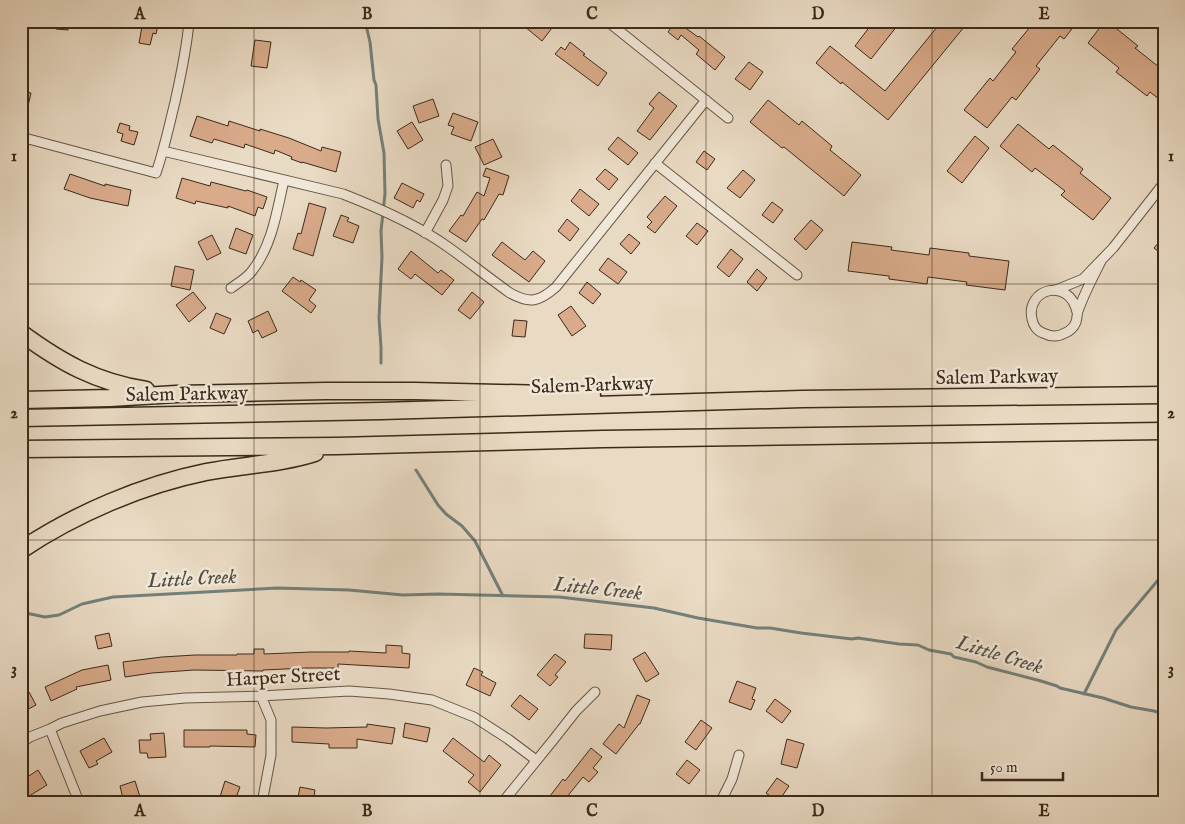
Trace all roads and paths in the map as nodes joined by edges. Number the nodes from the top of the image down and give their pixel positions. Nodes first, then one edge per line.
1 (189, 21) edge
2 (608, 21) edge
3 (706, 100) junction
4 (728, 118) dead end
5 (21, 137) edge
6 (163, 151) junction
7 (655, 163) junction
8 (446, 165) dead end
9 (284, 180) junction
10 (1164, 183) edge
11 (425, 233) junction
12 (1101, 261) junction
13 (797, 275) dead end
14 (231, 288) dead end
15 (1055, 290) junction
16 (1077, 312) junction
17 (21, 333) edge
18 (176, 394) junction
19 (1164, 395) edge
20 (21, 400) edge
21 (659, 403) junction
22 (21, 418) edge
23 (1164, 431) edge
24 (337, 446) junction
25 (21, 448) edge
26 (21, 550) edge
27 (595, 692) dead end
28 (261, 696) junction
29 (50, 729) junction
30 (21, 742) edge
31 (739, 755) dead end
32 (536, 760) junction
33 (79, 802) edge
34 (262, 803) edge
35 (502, 803) edge
36 (720, 803) edge

1 - 6 street
2 - 3 street
3 - 4 street
3 - 7 street
5 - 6 street
6 - 9 street
7 - 11 street
7 - 13 street
8 - 11 street
9 - 11 street
9 - 14 street
10 - 12 street
12 - 15 street
12 - 16 street
15 - 16 street
15 - 16 street
17 - 18 highway
18 - 20 highway
18 - 21 highway
19 - 21 highway, Salem Parkway
21 - 22 highway, Salem Parkway
23 - 24 highway
24 - 25 highway
24 - 26 highway
27 - 32 street
28 - 29 street, Harper Street
28 - 32 street, Harper Street
28 - 34 street
29 - 30 street, Harper Street
29 - 33 street
31 - 36 street
32 - 35 street

